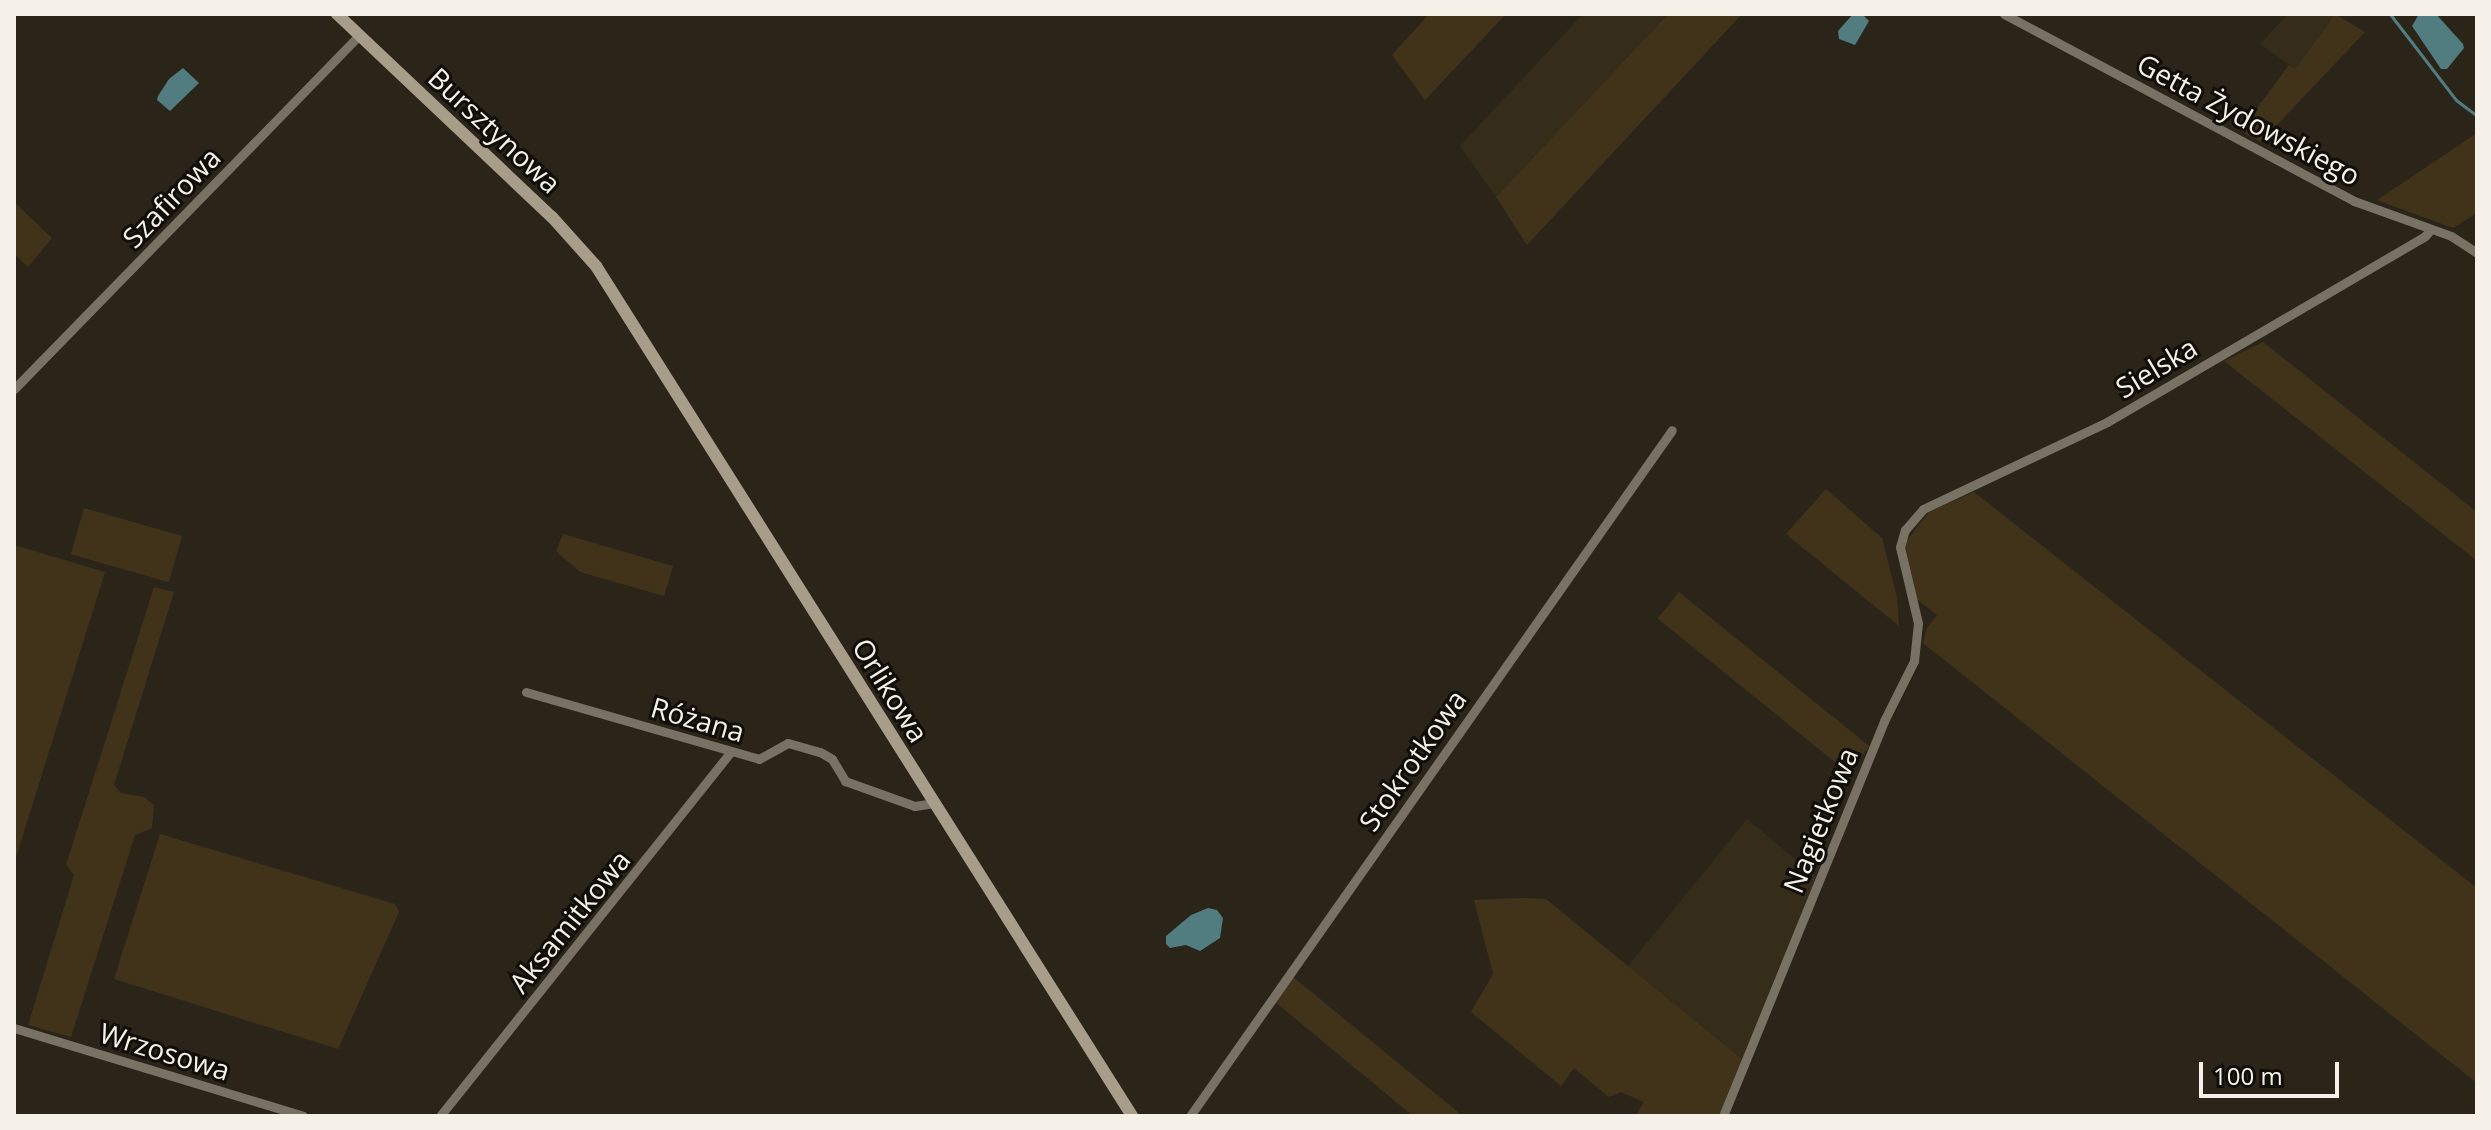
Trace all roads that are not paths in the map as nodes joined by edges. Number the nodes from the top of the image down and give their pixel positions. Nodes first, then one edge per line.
1 (337, 14) edge
2 (2004, 14) edge
3 (359, 35) junction
4 (2431, 229) junction
5 (2477, 253) edge
6 (612, 289) joint
7 (14, 389) edge
8 (1672, 430) dead end
9 (1902, 536) joint
10 (526, 692) dead end
11 (731, 752) junction
12 (934, 803) junction
13 (14, 1028) edge
14 (303, 1116) edge
15 (440, 1116) edge
16 (1132, 1116) edge
17 (1190, 1116) edge
18 (1723, 1116) edge

1 - 3 street, Bursztynowa
2 - 4 street, Getta Żydowskiego
3 - 6 street, Bursztynowa
3 - 7 street, Szafirowa
4 - 5 street, Getta Żydowskiego
4 - 9 street, Sielska
6 - 12 street, Orlikowa
8 - 17 street, Stokrotkowa
9 - 18 street, Nagietkowa
10 - 11 street, Różana
11 - 12 street, Różana
11 - 15 street, Aksamitkowa
12 - 16 street, Orlikowa
13 - 14 street, Wrzosowa

